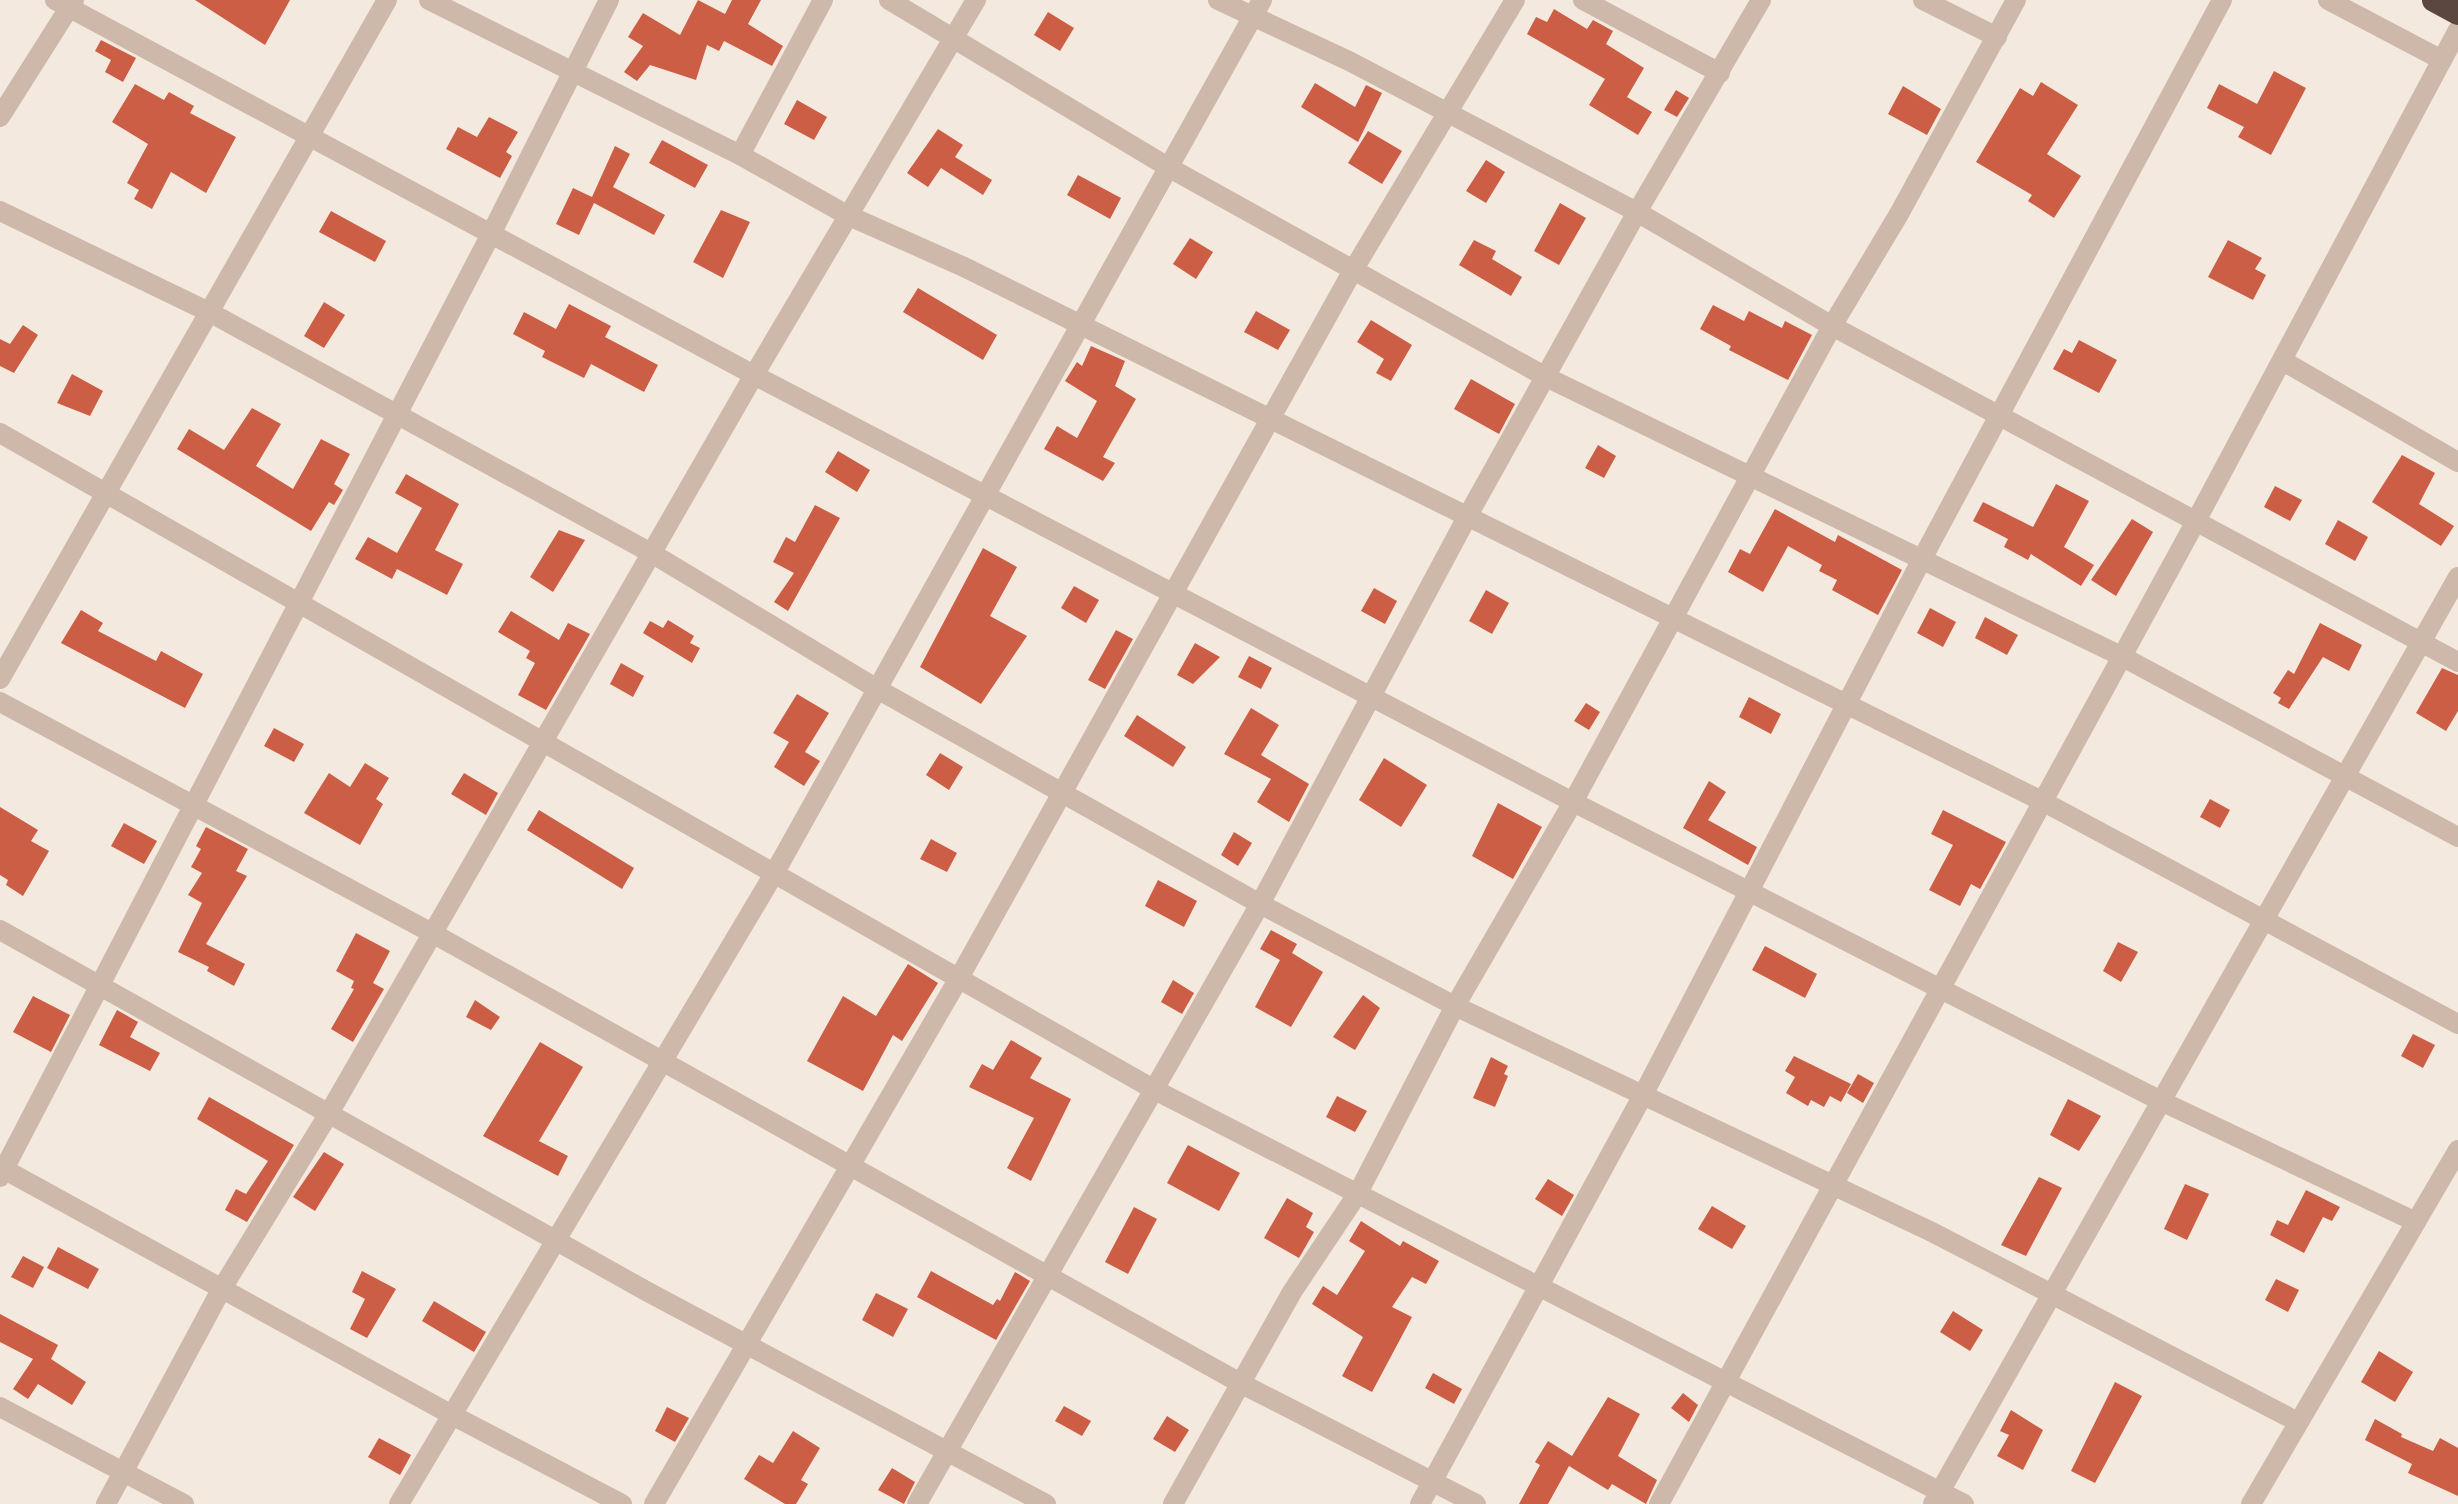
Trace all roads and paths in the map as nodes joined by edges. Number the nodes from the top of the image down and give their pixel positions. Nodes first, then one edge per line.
1 (387, 0) edge
2 (429, 0) edge
3 (609, 0) edge
4 (823, 0) edge
5 (889, 0) edge
6 (976, 0) edge
7 (1218, 0) edge
8 (1515, 0) edge
9 (1583, 0) edge
10 (1761, 0) edge
11 (1923, 0) edge
12 (2016, 0) edge
13 (2222, 0) edge
14 (2328, 0) edge
15 (2434, 0) edge
16 (66, 3) edge
17 (1257, 9) edge
18 (2458, 13) edge
19 (2458, 30) edge
20 (1997, 37) junction
21 (953, 41) junction
22 (2442, 60) junction
23 (571, 73) junction
24 (1720, 73) junction
25 (1448, 114) junction
26 (0, 117) edge
27 (311, 135) junction
28 (740, 155) junction
29 (1168, 167) junction
30 (0, 211) edge
31 (1637, 212) junction
32 (847, 215) junction
33 (491, 234) junction
34 (1352, 272) junction
35 (211, 313) junction
36 (1082, 325) junction
37 (1832, 326) junction
38 (2283, 361) junction
39 (754, 375) junction
40 (1546, 377) junction
41 (396, 416) junction
42 (1998, 417) junction
43 (1271, 421) junction
44 (0, 433) edge
45 (2458, 462) edge
46 (1750, 476) junction
47 (107, 492) junction
48 (985, 497) junction
49 (1466, 519) junction
50 (2196, 521) junction
51 (653, 554) junction
52 (1922, 559) junction
53 (2458, 577) edge
54 (1176, 593) junction
55 (300, 601) junction
56 (1672, 619) junction
57 (2420, 640) junction
58 (2121, 656) junction
59 (2458, 662) edge
60 (0, 679) edge
61 (879, 690) junction
62 (1372, 697) junction
63 (0, 702) edge
64 (1846, 707) junction
65 (544, 741) junction
66 (2344, 776) junction
67 (1061, 795) junction
68 (2042, 801) junction
69 (1573, 802) junction
70 (192, 807) junction
71 (2458, 837) edge
72 (775, 872) junction
73 (1751, 890) junction
74 (1260, 904) junction
75 (2264, 920) junction
76 (0, 930) edge
77 (432, 933) junction
78 (959, 978) junction
79 (100, 983) junction
80 (1941, 987) junction
81 (1455, 1006) junction
82 (2458, 1024) edge
83 (662, 1063) junction
84 (1153, 1089) junction
85 (1643, 1095) junction
86 (2161, 1101) junction
87 (328, 1115) junction
88 (2458, 1150) edge
89 (849, 1166) junction
90 (1, 1171) edge
91 (1832, 1185) junction
92 (1358, 1193) junction
93 (2416, 1222) junction
94 (556, 1239) junction
95 (1046, 1276) junction
96 (1539, 1286) junction
97 (221, 1290) junction
98 (2052, 1292) junction
99 (747, 1346) junction
100 (1725, 1382) junction
101 (1242, 1384) junction
102 (0, 1407) edge
103 (452, 1415) junction
104 (2298, 1422) junction
105 (947, 1450) junction
106 (122, 1471) junction
107 (1432, 1482) junction
108 (1937, 1498) edge
109 (106, 1504) edge
110 (184, 1504) edge
111 (399, 1504) edge
112 (622, 1504) edge
113 (654, 1504) edge
114 (917, 1504) edge
115 (1046, 1504) edge
116 (1173, 1504) edge
117 (1420, 1504) edge
118 (1476, 1504) edge
119 (1659, 1504) edge
120 (1964, 1504) edge
121 (2251, 1504) edge

1 - 27 street
2 - 23 street
3 - 23 street
4 - 28 street
5 - 21 street
6 - 21 street
7 - 17 street
8 - 25 street
9 - 24 street
10 - 24 street
11 - 20 street
12 - 20 street
13 - 42 street
14 - 22 street
15 - 18 highway
16 - 26 street
16 - 27 street
17 - 25 street
17 - 29 street
19 - 22 street
20 - 37 street
21 - 29 street
21 - 32 street
22 - 38 street
23 - 28 street
23 - 33 street
24 - 31 street
25 - 31 street
25 - 34 street
27 - 33 street
27 - 35 street
28 - 32 street
29 - 34 street
29 - 36 street
30 - 35 street
31 - 37 street
31 - 40 street
32 - 36 street
32 - 39 street
33 - 39 street
33 - 41 street
34 - 40 street
34 - 43 street
35 - 41 street
35 - 47 street
36 - 43 street
36 - 48 street
37 - 42 street
37 - 46 street
38 - 45 street
38 - 50 street
39 - 48 street
39 - 51 street
40 - 46 street
40 - 49 street
41 - 51 street
41 - 55 street
42 - 50 street
42 - 52 street
43 - 49 street
43 - 54 street
44 - 47 street
46 - 52 street
46 - 56 street
47 - 55 street
47 - 60 street
48 - 54 street
48 - 61 street
49 - 56 street
49 - 62 street
50 - 57 street
50 - 58 street
51 - 61 street
51 - 65 street
52 - 58 street
52 - 64 street
53 - 57 street
54 - 62 street
54 - 67 street
55 - 65 street
55 - 70 street
56 - 64 street
56 - 69 street
57 - 59 street
57 - 66 street
58 - 66 street
58 - 68 street
61 - 67 street
61 - 72 street
62 - 69 street
62 - 74 street
63 - 70 street
64 - 68 street
64 - 73 street
65 - 72 street
65 - 77 street
66 - 71 street
66 - 75 street
67 - 74 street
67 - 78 street
68 - 75 street
68 - 80 street
69 - 73 street
69 - 81 street
70 - 77 street
70 - 79 street
72 - 78 street
72 - 83 street
73 - 80 street
73 - 85 street
74 - 81 street
74 - 84 street
75 - 82 street
75 - 86 street
76 - 79 street
77 - 83 street
77 - 87 street
78 - 84 street
78 - 89 street
79 - 87 street
79 - 90 street
80 - 86 street
80 - 91 street
81 - 85 street
81 - 92 street
83 - 89 street
83 - 94 street
84 - 92 street
84 - 95 street
85 - 91 street
85 - 96 street
86 - 93 street
86 - 98 street
87 - 94 street
87 - 97 street
88 - 93 street
89 - 95 street
89 - 99 street
90 - 97 street
91 - 98 street
91 - 100 street
92 - 96 street
92 - 101 street
93 - 104 street
94 - 99 street
94 - 103 street
95 - 101 street
95 - 105 street
96 - 100 street
96 - 107 street
97 - 103 street
97 - 106 street
98 - 104 street
98 - 108 street
99 - 105 street
99 - 113 street
100 - 108 street
100 - 119 street
101 - 107 street
101 - 116 street
102 - 106 street
103 - 111 street
103 - 112 street
104 - 121 street
105 - 114 street
105 - 115 street
106 - 109 street
106 - 110 street
107 - 117 street
107 - 118 street
108 - 120 street

